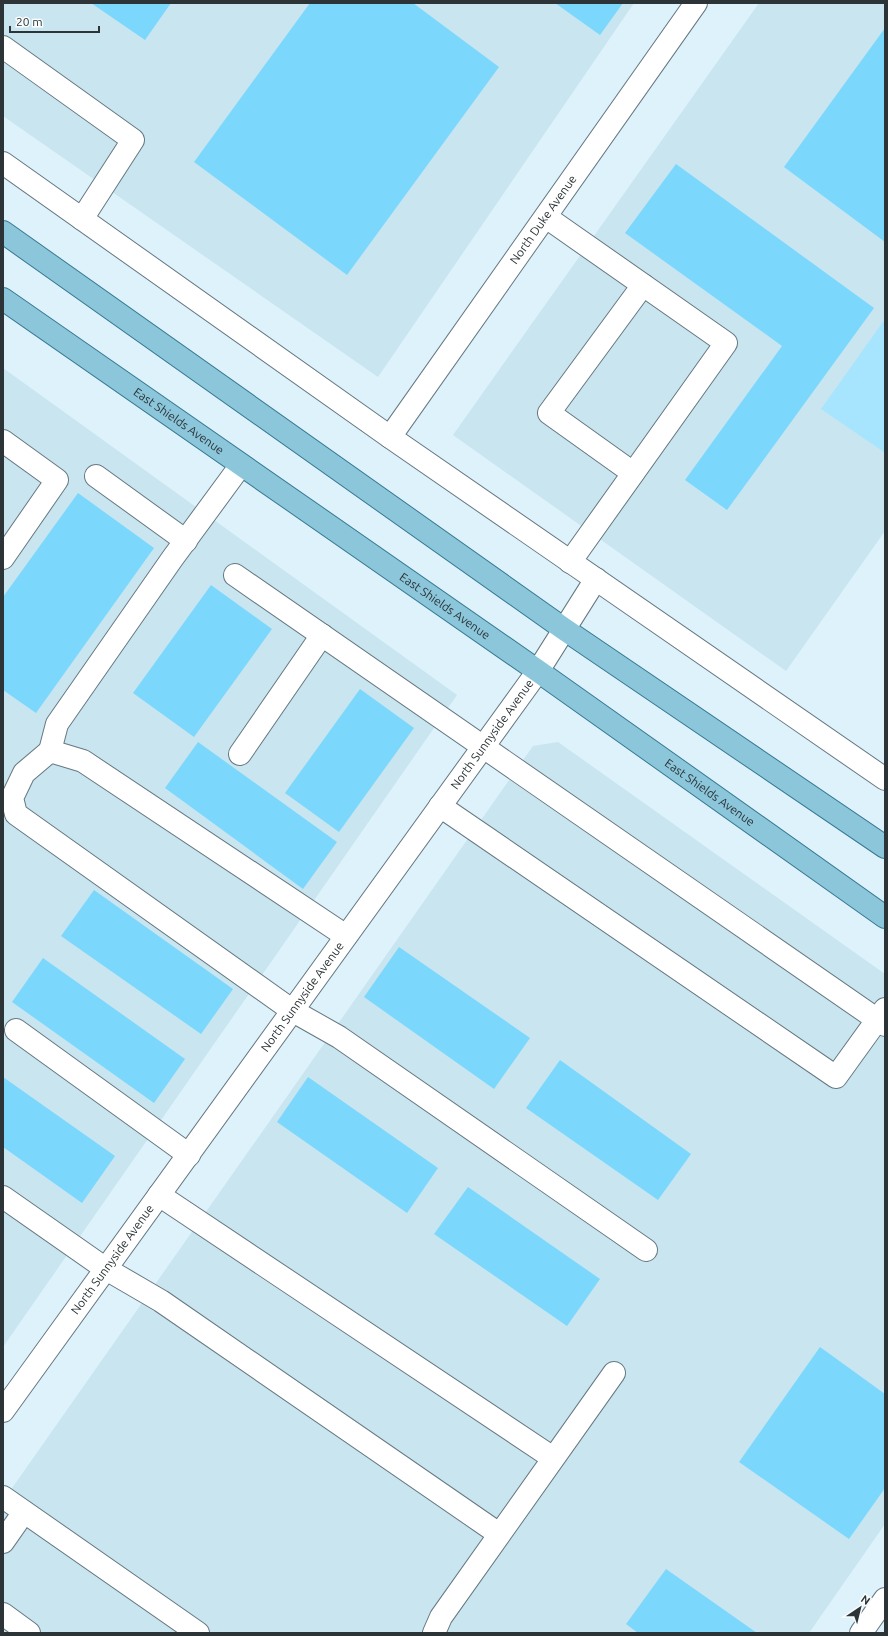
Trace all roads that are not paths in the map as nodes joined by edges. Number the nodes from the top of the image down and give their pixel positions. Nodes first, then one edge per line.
1 (696, 3) edge
2 (3, 47) edge
3 (3, 163) edge
4 (546, 217) junction
5 (82, 219) junction
6 (3, 232) edge
7 (643, 285) junction
8 (3, 299) edge
9 (390, 437) junction
10 (3, 441) edge
11 (242, 465) junction
12 (633, 473) junction
13 (96, 476) dead end
14 (186, 541) junction
15 (3, 558) edge
16 (570, 562) junction
17 (235, 575) dead end
18 (596, 579) junction
19 (564, 629) junction
20 (322, 635) junction
21 (538, 671) junction
22 (483, 746) junction
23 (50, 751) junction
24 (240, 754) dead end
25 (885, 779) edge
26 (440, 806) junction
27 (885, 847) edge
28 (885, 917) edge
29 (346, 936) junction
30 (293, 1011) junction
31 (882, 1018) edge
32 (16, 1030) dead end
33 (189, 1155) junction
34 (159, 1195) junction
35 (3, 1197) edge
36 (646, 1250) dead end
37 (106, 1269) junction
38 (614, 1372) dead end
39 (3, 1411) edge
40 (553, 1458) junction
41 (3, 1497) edge
42 (24, 1512) junction
43 (499, 1534) junction
44 (3, 1542) edge
45 (885, 1599) edge
46 (3, 1614) edge
47 (29, 1633) edge
48 (198, 1633) edge
49 (434, 1633) edge
50 (861, 1633) edge

1 - 4 street, North Duke Avenue
2 - 5 street
3 - 5 street
4 - 7 street
4 - 9 street, North Duke Avenue
5 - 9 street
6 - 19 main road
7 - 12 street
7 - 12 street
8 - 11 main road, East Shields Avenue
9 - 16 street
10 - 15 street
11 - 14 street
11 - 21 main road, East Shields Avenue
12 - 16 street
13 - 14 street
14 - 23 street
16 - 18 street
17 - 20 street
18 - 19 street, North Sunnyside Avenue
18 - 25 street
19 - 21 street, North Sunnyside Avenue
19 - 27 main road
20 - 22 street
20 - 24 street
21 - 22 street, North Sunnyside Avenue
21 - 28 main road, East Shields Avenue
22 - 26 street, North Sunnyside Avenue
22 - 31 street
23 - 29 street
23 - 30 street
26 - 29 street, North Sunnyside Avenue
26 - 31 street
29 - 30 street, North Sunnyside Avenue
30 - 33 street, North Sunnyside Avenue
30 - 36 street
32 - 33 street
33 - 34 street, North Sunnyside Avenue
34 - 37 street, North Sunnyside Avenue
34 - 40 street
35 - 37 street
37 - 39 street, North Sunnyside Avenue
37 - 43 street
38 - 40 street
40 - 43 street
41 - 42 street
42 - 44 street
42 - 48 street
43 - 49 street
45 - 50 street
46 - 47 street

